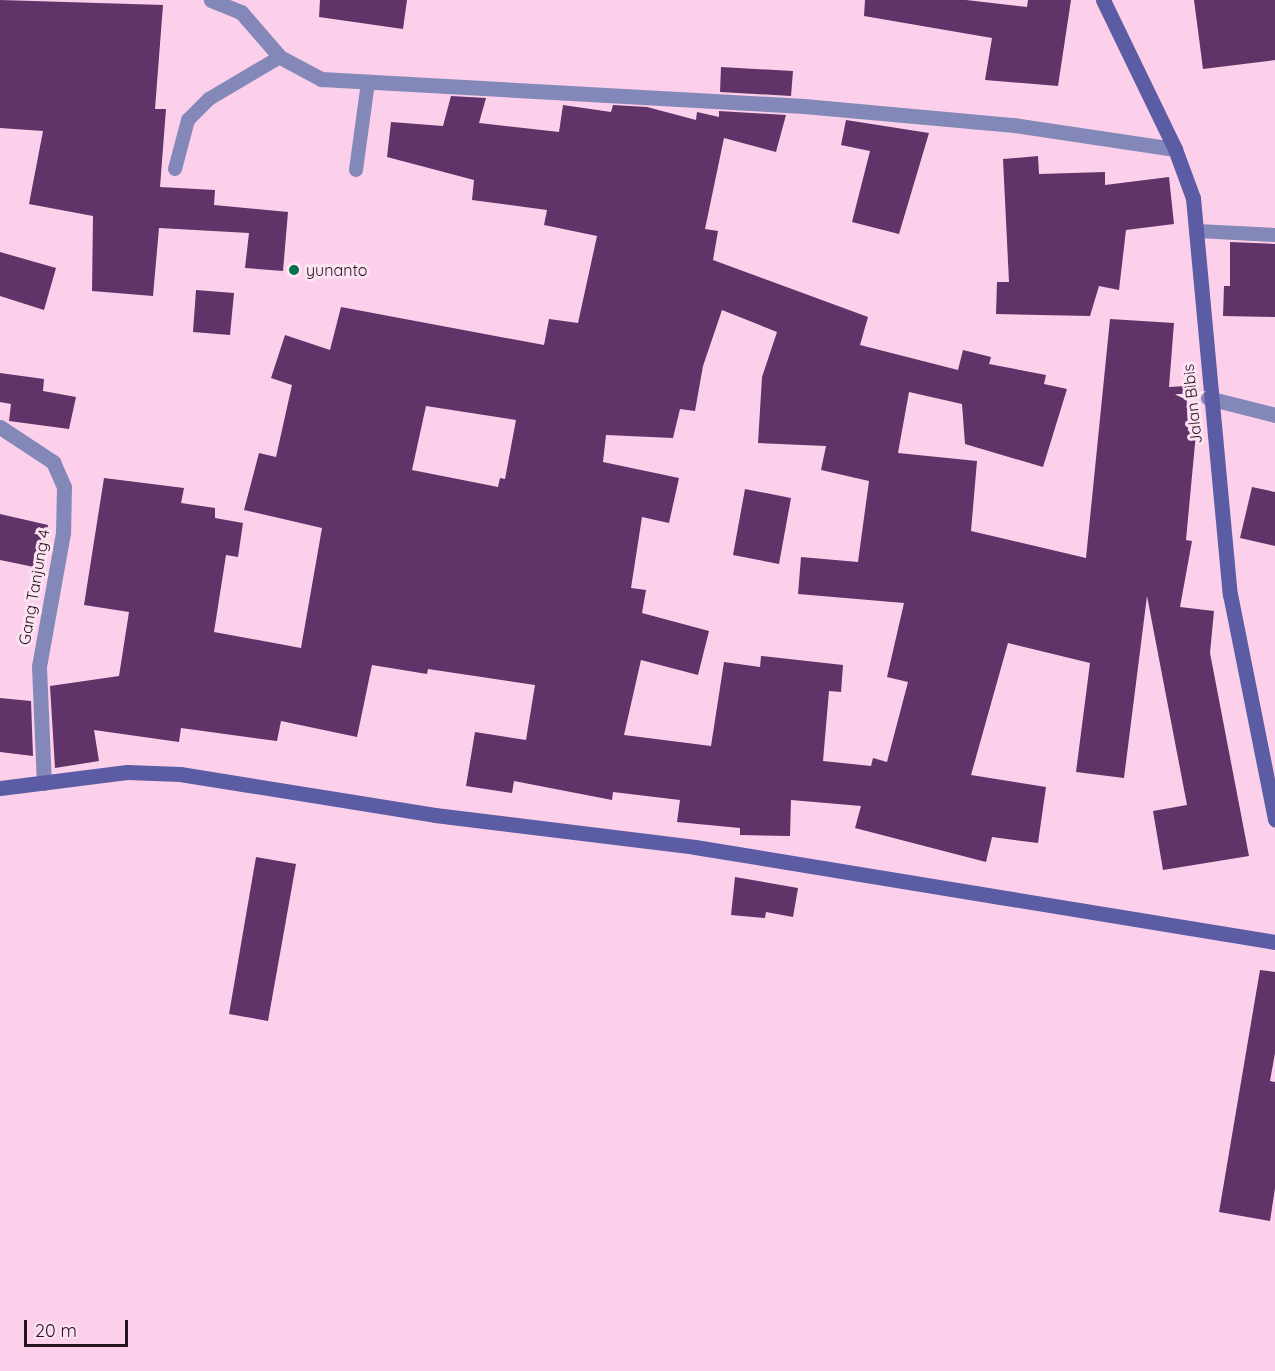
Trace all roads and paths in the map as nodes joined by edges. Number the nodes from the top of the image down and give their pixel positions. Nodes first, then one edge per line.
1 (211, 0) edge
2 (1103, 0) edge
3 (280, 57) junction
4 (368, 82) junction
5 (1175, 149) junction
6 (175, 169) dead end
7 (357, 170) dead end
8 (1198, 231) junction
9 (1275, 236) edge
10 (1208, 398) junction
11 (1275, 414) edge
12 (0, 428) edge
13 (44, 783) junction
14 (0, 788) edge
15 (1275, 820) edge
16 (1275, 942) edge

1 - 3 street
2 - 5 street, Jalan Bibis
3 - 4 street
3 - 6 lane
4 - 5 street
4 - 7 lane
5 - 8 street, Jalan Bibis
8 - 9 lane
8 - 10 street, Jalan Bibis
10 - 11 street
10 - 15 street, Jalan Bibis
12 - 13 street, Gang Tanjung 4
13 - 14 street
13 - 16 street

